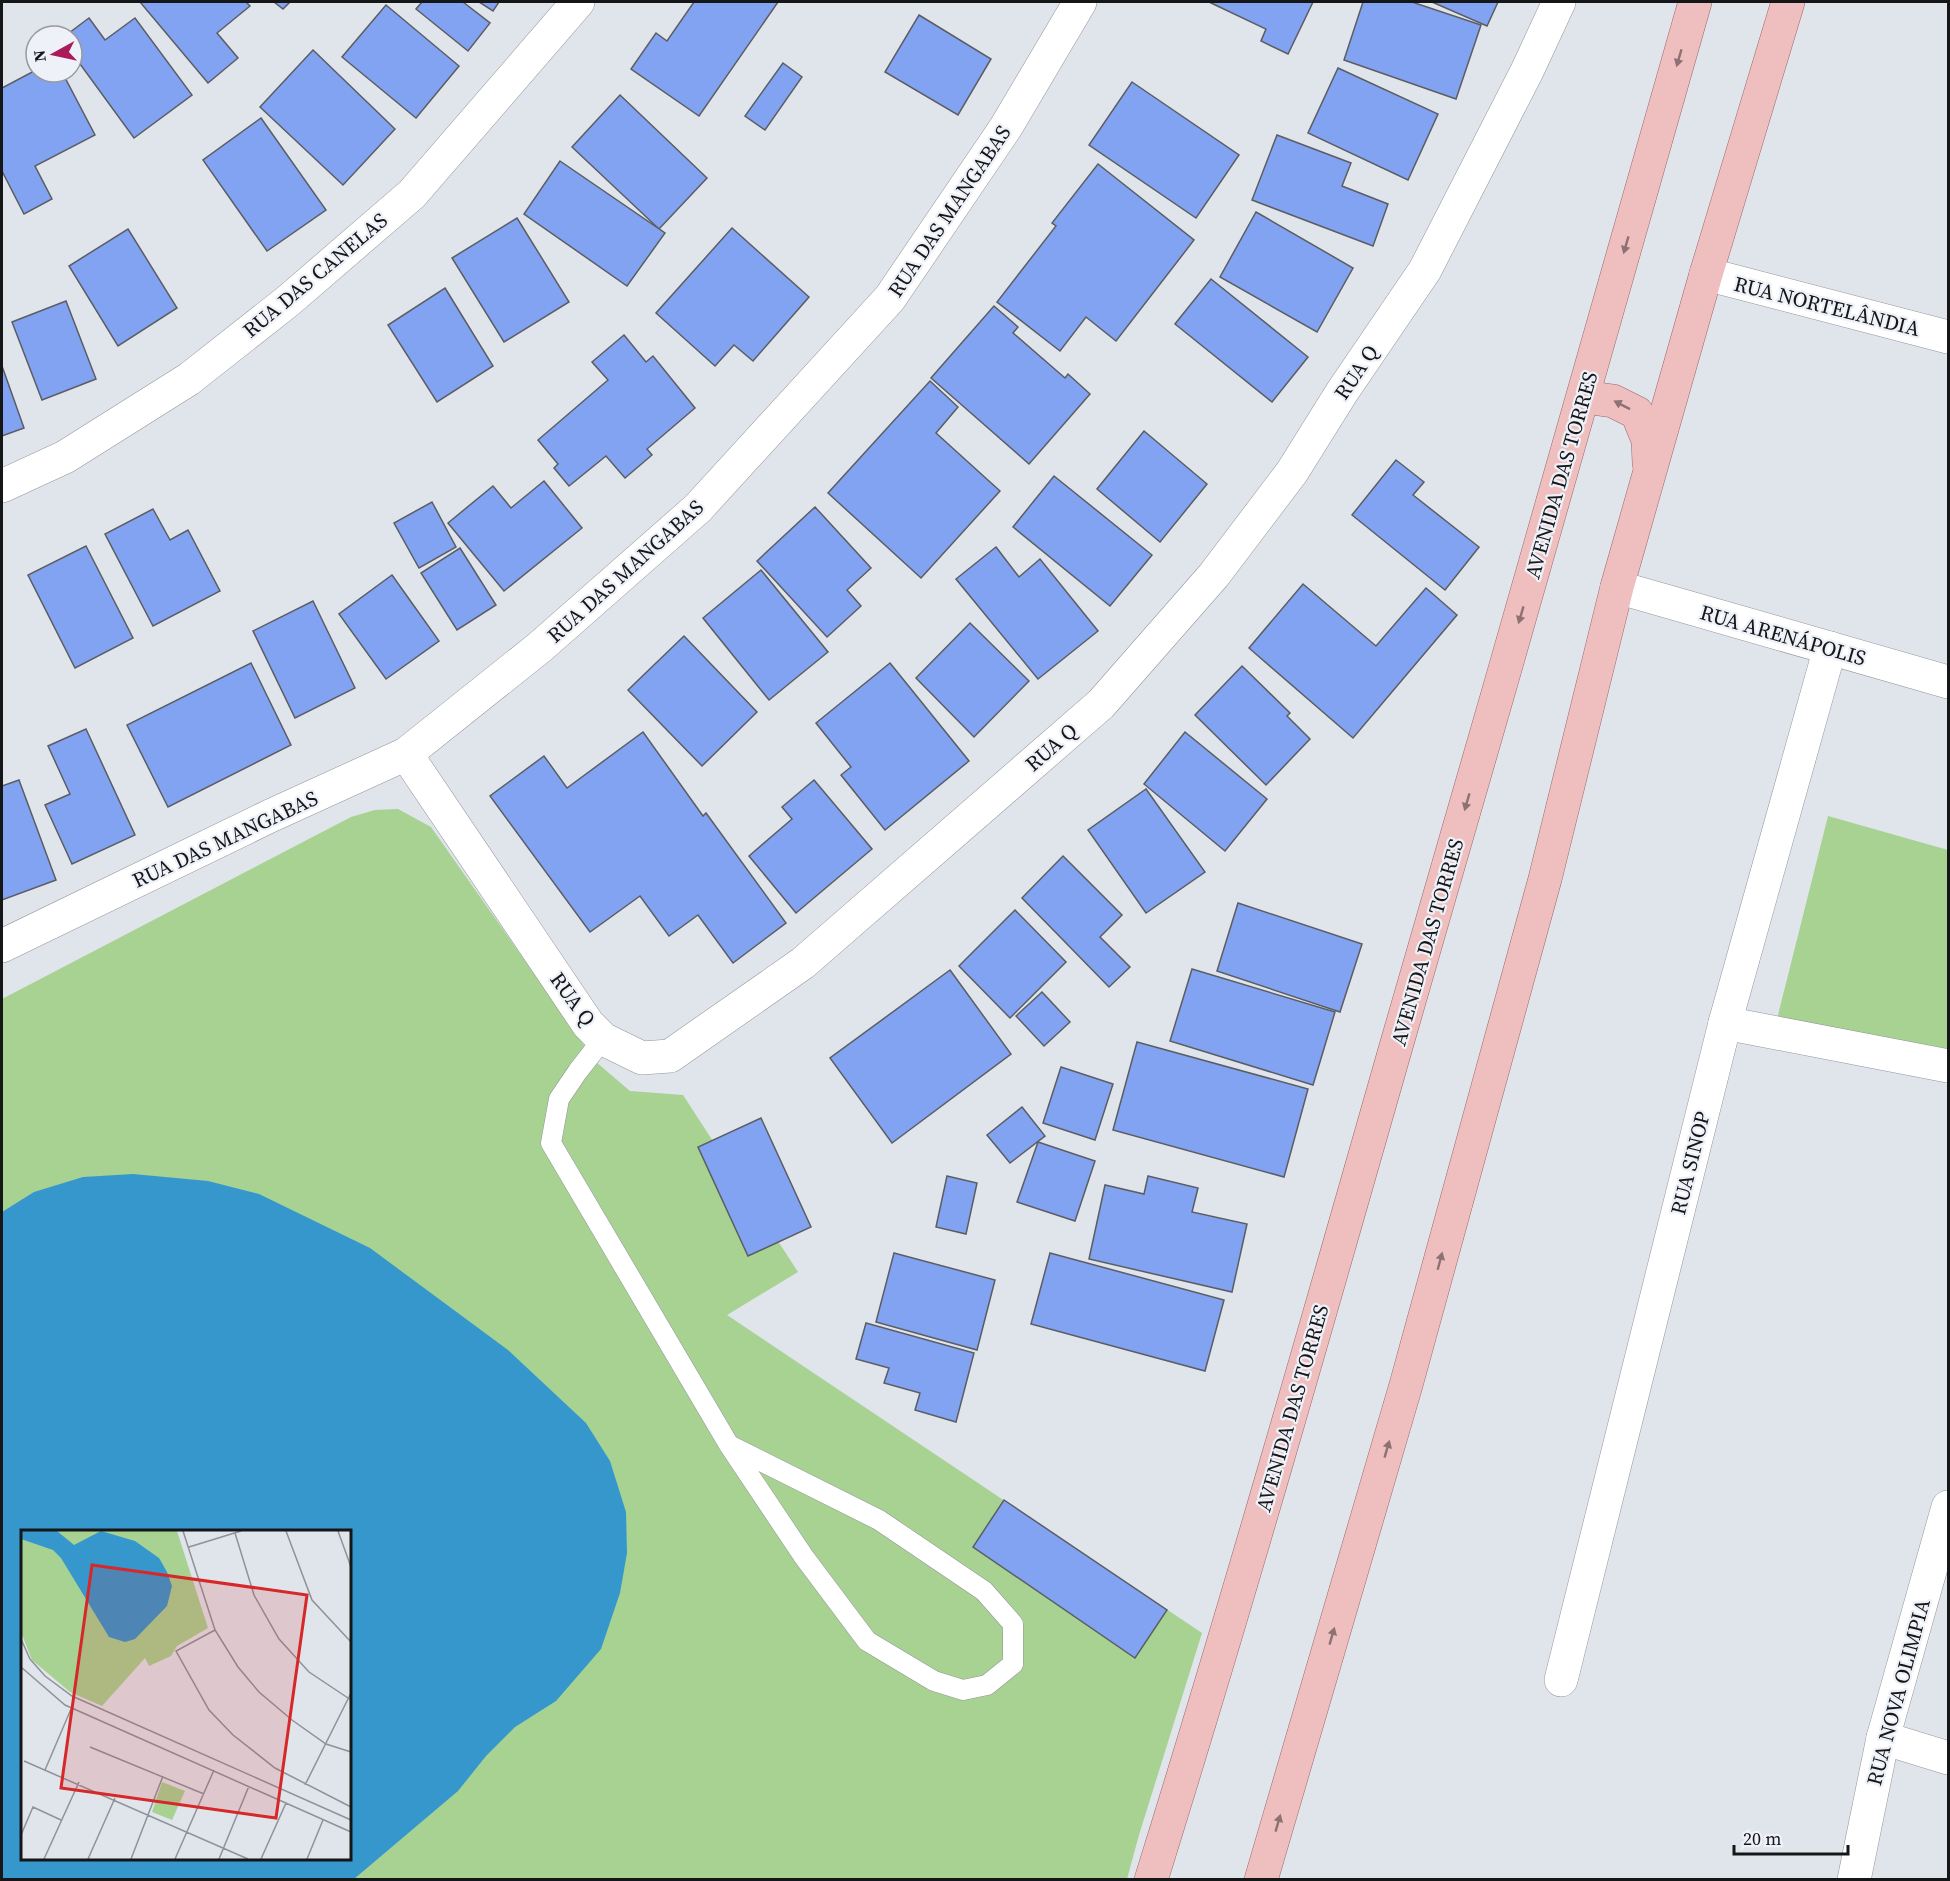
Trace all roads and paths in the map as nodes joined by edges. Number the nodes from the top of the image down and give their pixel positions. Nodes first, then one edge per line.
1 (578, 2) edge
2 (1080, 2) edge
3 (1559, 2) edge
4 (1695, 2) edge
5 (1788, 2) edge
6 (1706, 274) junction
7 (1948, 337) edge
8 (1584, 397) junction
9 (1649, 474) junction
10 (2, 486) edge
11 (1617, 587) junction
12 (1830, 648) junction
13 (1948, 682) edge
14 (406, 754) junction
15 (2, 946) edge
16 (1725, 1023) junction
17 (603, 1039) junction
18 (1948, 1066) edge
19 (729, 1445) junction
20 (1948, 1507) edge
21 (1561, 1680) dead end
22 (1883, 1738) junction
23 (1948, 1758) edge
24 (1151, 1880) edge
25 (1261, 1880) edge
26 (1854, 1880) edge

1 - 10 street, RUA DAS CANELAS
2 - 14 street, RUA DAS MANGABAS
3 - 17 street, RUA Q
4 -> 8 main road, AVENIDA DAS TORRES
5 - 6 main road
6 - 7 street, RUA NORTELÂNDIA
6 - 9 main road
9 -> 8 main road
8 -> 24 main road, AVENIDA DAS TORRES
9 - 11 main road
11 - 12 street, RUA ARENÁPOLIS
25 -> 11 main road
12 - 13 street, RUA ARENÁPOLIS
12 - 16 street, RUA SINOP
14 - 15 street, RUA DAS MANGABAS
14 - 17 street, RUA Q
16 - 18 street
16 - 21 street, RUA SINOP
17 - 19 lane
19 - 19 lane
20 - 22 street, RUA NOVA OLIMPIA
22 - 23 street
22 - 26 street, RUA NOVA OLIMPIA

